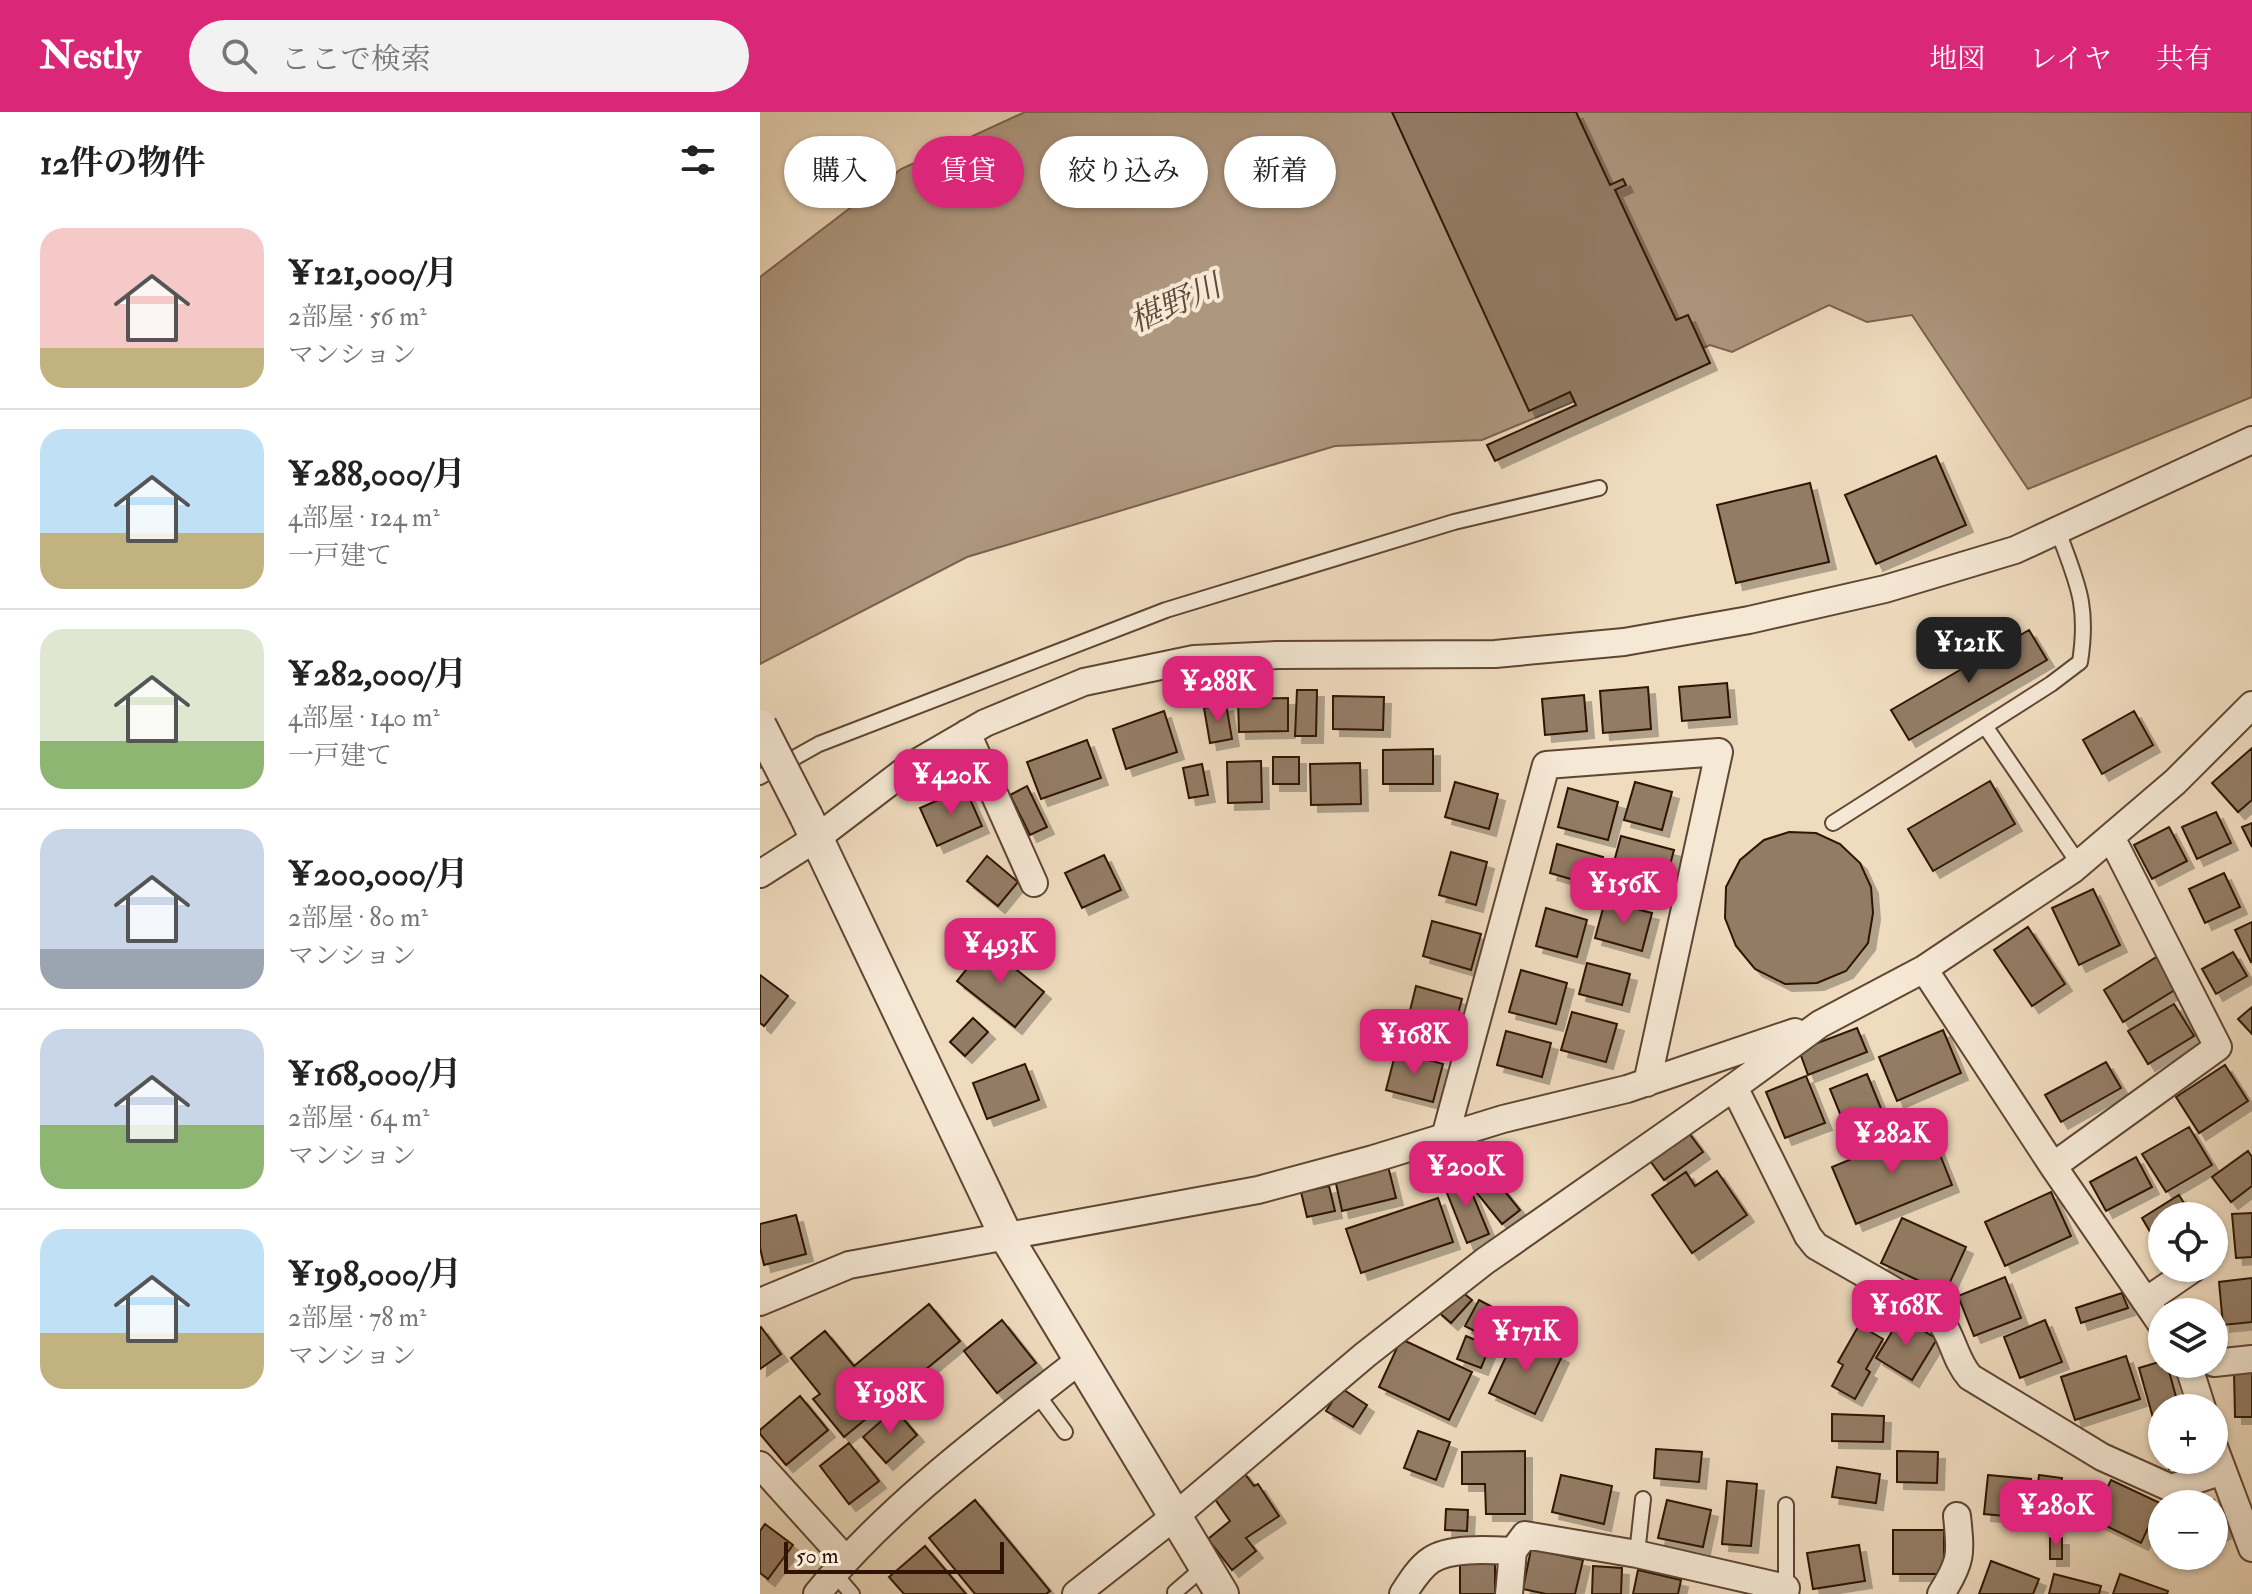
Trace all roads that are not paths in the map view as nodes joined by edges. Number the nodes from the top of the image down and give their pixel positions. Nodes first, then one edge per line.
1 (2252, 440) edge
2 (1599, 488) dead end
3 (2058, 531) junction
4 (2252, 705) edge
5 (760, 726) edge
6 (1985, 726) junction
7 (967, 733) junction
8 (760, 777) edge
9 (1833, 823) dead end
10 (812, 826) junction
11 (2111, 837) junction
12 (2079, 864) junction
13 (760, 874) edge
14 (1034, 883) dead end
15 (1924, 969) junction
16 (1820, 1024) junction
17 (1647, 1083) junction
18 (1734, 1087) junction
19 (1445, 1137) junction
20 (2053, 1166) junction
21 (1007, 1238) junction
22 (2174, 1282) edge
23 (2146, 1301) junction
24 (760, 1302) edge
25 (2148, 1304) edge
26 (2252, 1359) edge
27 (1080, 1360) junction
28 (2228, 1361) edge
29 (1037, 1394) junction
30 (1065, 1432) dead end
31 (760, 1465) edge
32 (2194, 1474) edge
33 (2224, 1474) edge
34 (1643, 1499) dead end
35 (1786, 1505) dead end
36 (1957, 1516) dead end
37 (1174, 1517) junction
38 (2252, 1548) edge
39 (1513, 1551) junction
40 (1637, 1554) junction
41 (840, 1566) junction
42 (1204, 1567) junction
43 (1785, 1591) edge
44 (1175, 1592) edge
45 (817, 1594) edge
46 (852, 1594) edge
47 (1076, 1594) edge
48 (1222, 1594) edge
49 (1403, 1594) edge
50 (1509, 1594) edge
51 (1941, 1594) edge

1 - 3 street
2 - 8 lane
3 - 6 lane
3 - 7 street
4 - 11 street
5 - 10 street, bridge
6 - 9 lane
6 - 12 lane
7 - 10 street
7 - 14 street
10 - 13 street
10 - 21 street
11 - 12 street
11 - 20 street
12 - 15 street
15 - 16 street
15 - 20 street
16 - 17 street
16 - 18 street
17 - 19 street
17 - 19 street
18 - 32 street
18 - 37 street
19 - 21 street
20 - 23 street
21 - 24 street
21 - 27 street
22 - 23 street
23 - 25 street
26 - 28 street
27 - 29 street
27 - 37 street
29 - 30 lane
29 - 41 street
31 - 41 street
33 - 38 street
34 - 40 lane
35 - 43 lane
36 - 51 street
37 - 42 street
37 - 47 street
39 - 40 street
39 - 49 street
39 - 50 street
40 - 43 street
41 - 45 street
41 - 46 lane
42 - 44 lane
42 - 48 street

